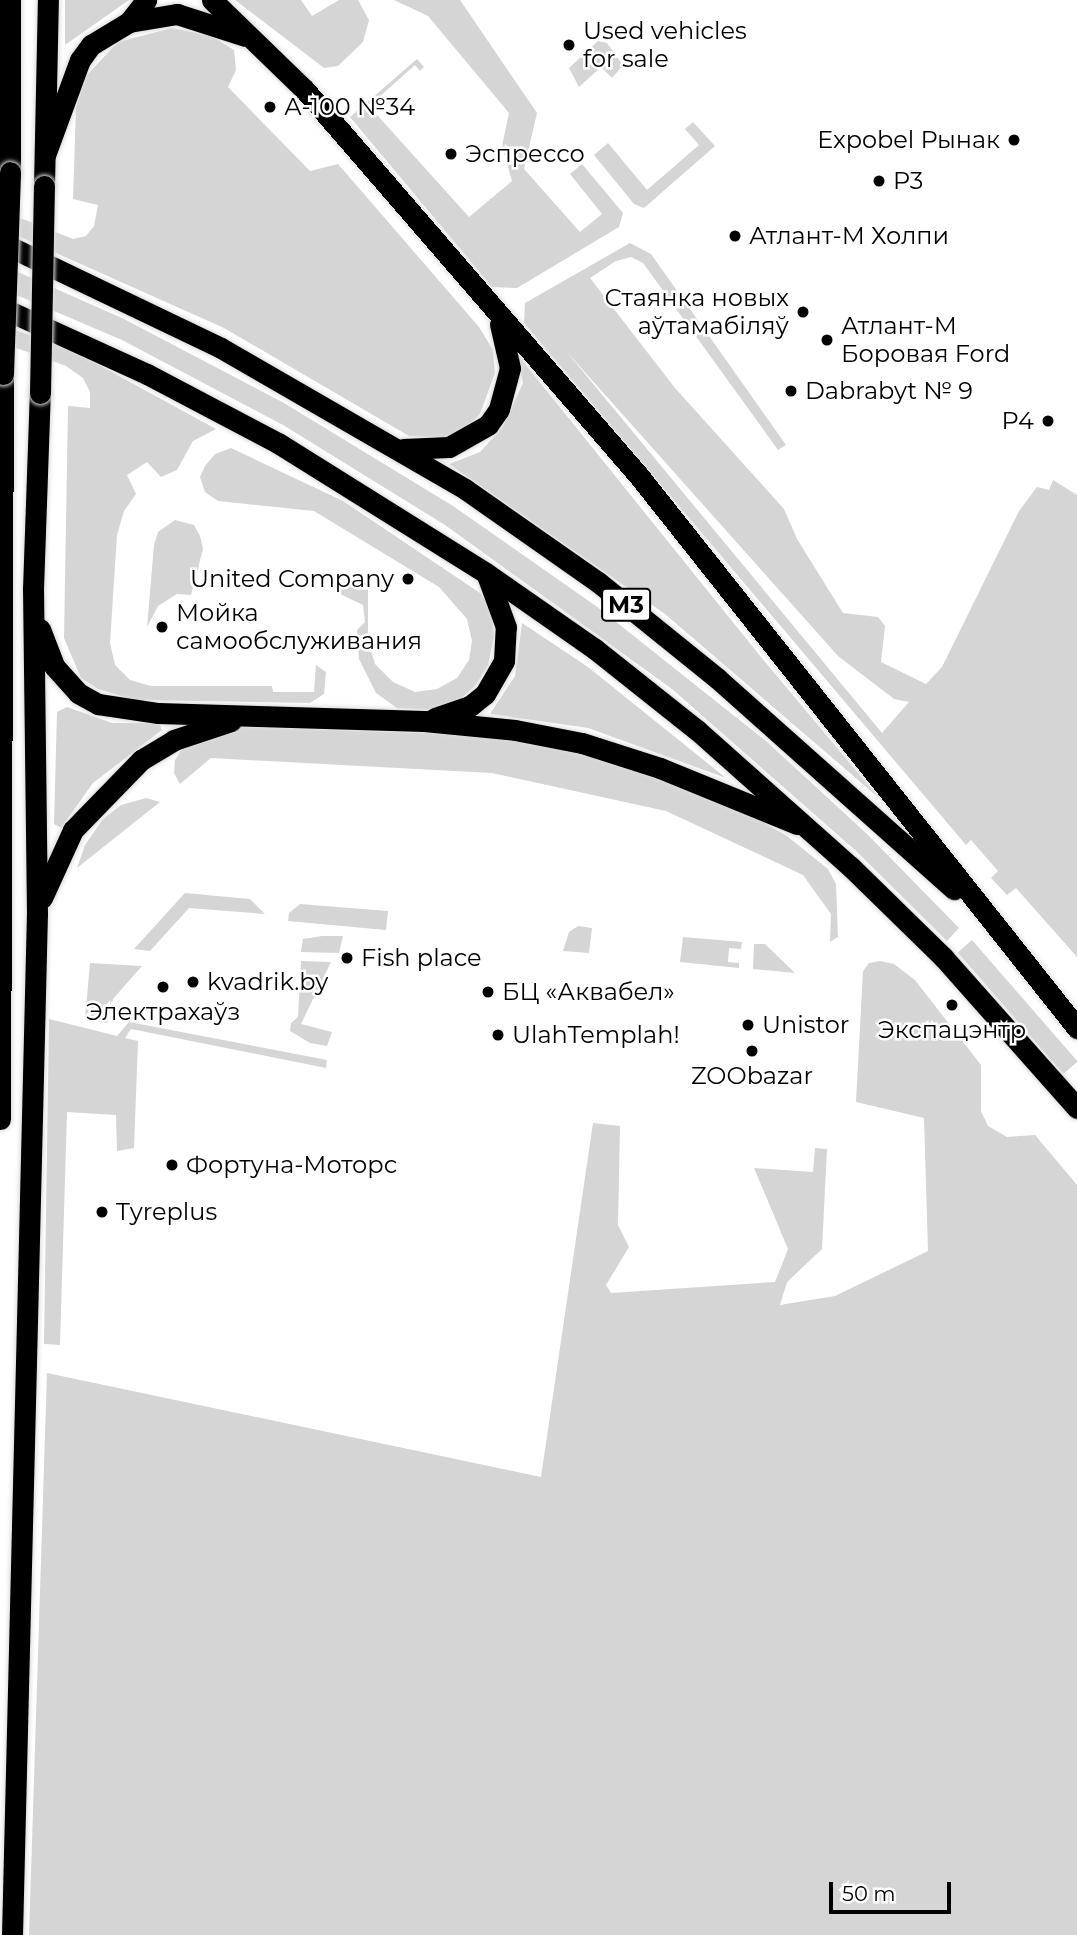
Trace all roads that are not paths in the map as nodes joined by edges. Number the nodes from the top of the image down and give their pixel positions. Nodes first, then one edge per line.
1 (10, 0) edge
2 (48, 0) edge
3 (146, 0) edge
4 (212, 0) edge
5 (129, 22) junction
6 (260, 43) junction
7 (0, 71) edge
8 (9, 110) junction
9 (45, 155) junction
10 (10, 245) edge
11 (0, 307) edge
12 (495, 313) junction
13 (2, 376) edge
14 (398, 449) junction
15 (1, 556) edge
16 (486, 573) junction
17 (33, 589) junction
18 (257, 715) junction
19 (424, 721) junction
20 (820, 838) junction
21 (37, 914) junction
22 (986, 918) junction
23 (1077, 1028) edge
24 (1077, 1108) edge
25 (0, 1119) edge
26 (12, 1935) edge

1 - 8 highway
2 - 9 highway
3 - 5 highway
4 - 6 highway
5 - 6 highway
5 - 9 highway
6 - 12 highway
7 - 8 highway
8 - 13 highway, bridge
9 - 17 highway, bridge
10 - 14 highway, М3
11 - 16 highway, М3
12 - 14 highway
12 - 22 highway
13 - 15 highway
14 - 22 highway, М3
15 - 25 highway
16 - 19 highway
16 - 20 highway, М3
17 - 18 highway
17 - 21 highway
18 - 19 highway
18 - 21 highway
19 - 20 highway
20 - 24 highway, М3
21 - 26 highway
22 - 23 highway, М3

